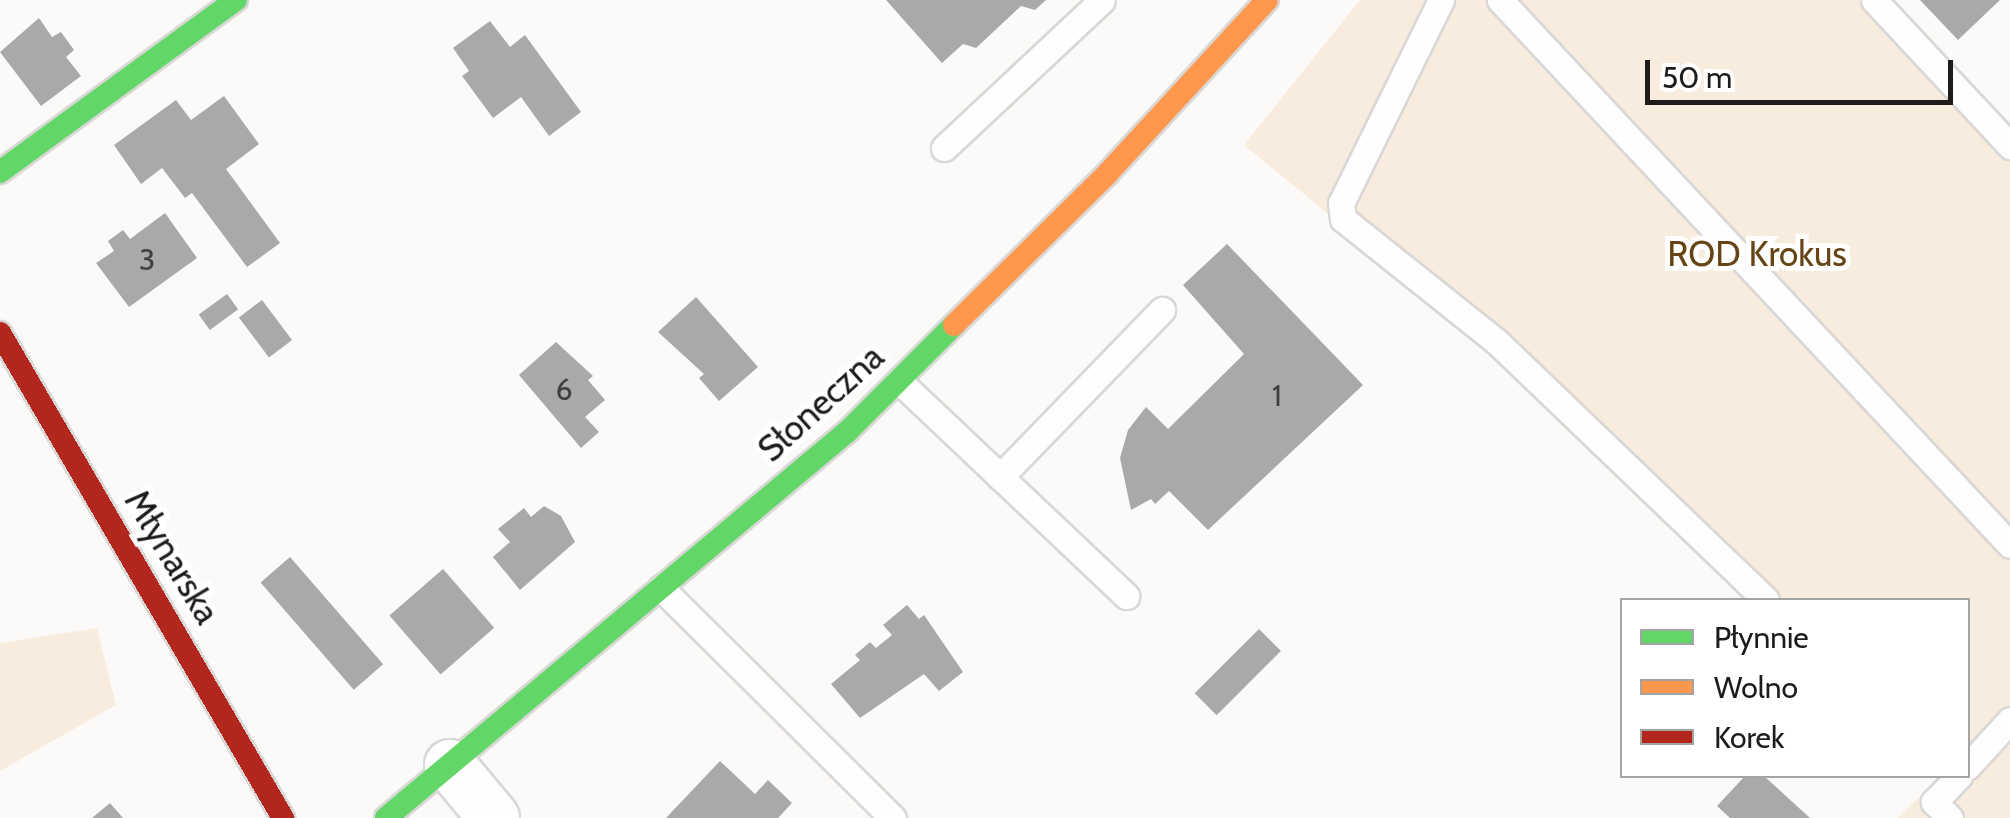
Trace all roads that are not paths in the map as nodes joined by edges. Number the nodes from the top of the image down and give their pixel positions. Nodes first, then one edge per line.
1 (236, 0) edge
2 (1102, 0) edge
3 (1441, 0) edge
4 (1500, 0) edge
5 (1874, 0) edge
6 (1254, 4) edge
7 (2010, 146) edge
8 (944, 148) dead end
9 (0, 172) edge
10 (1162, 310) dead end
11 (0, 332) edge
12 (899, 380) junction
13 (1000, 476) junction
14 (2010, 544) edge
15 (662, 588) junction
16 (1126, 596) dead end
17 (1764, 598) edge
18 (2010, 720) edge
19 (1970, 762) edge
20 (450, 765) junction
21 (1954, 778) edge
22 (284, 818) edge
23 (386, 818) edge
24 (494, 818) edge
25 (892, 818) edge
26 (1950, 818) edge

1 - 9 street
2 - 8 lane
3 - 17 lane
4 - 14 lane
5 - 7 lane
6 - 12 street, Słoneczna
10 - 13 lane
11 - 22 street, Młynarska
12 - 13 lane
12 - 15 street, Słoneczna
13 - 16 lane
15 - 20 street, Słoneczna
15 - 25 lane
18 - 19 lane
20 - 23 street, Słoneczna
20 - 24 street
21 - 26 lane

